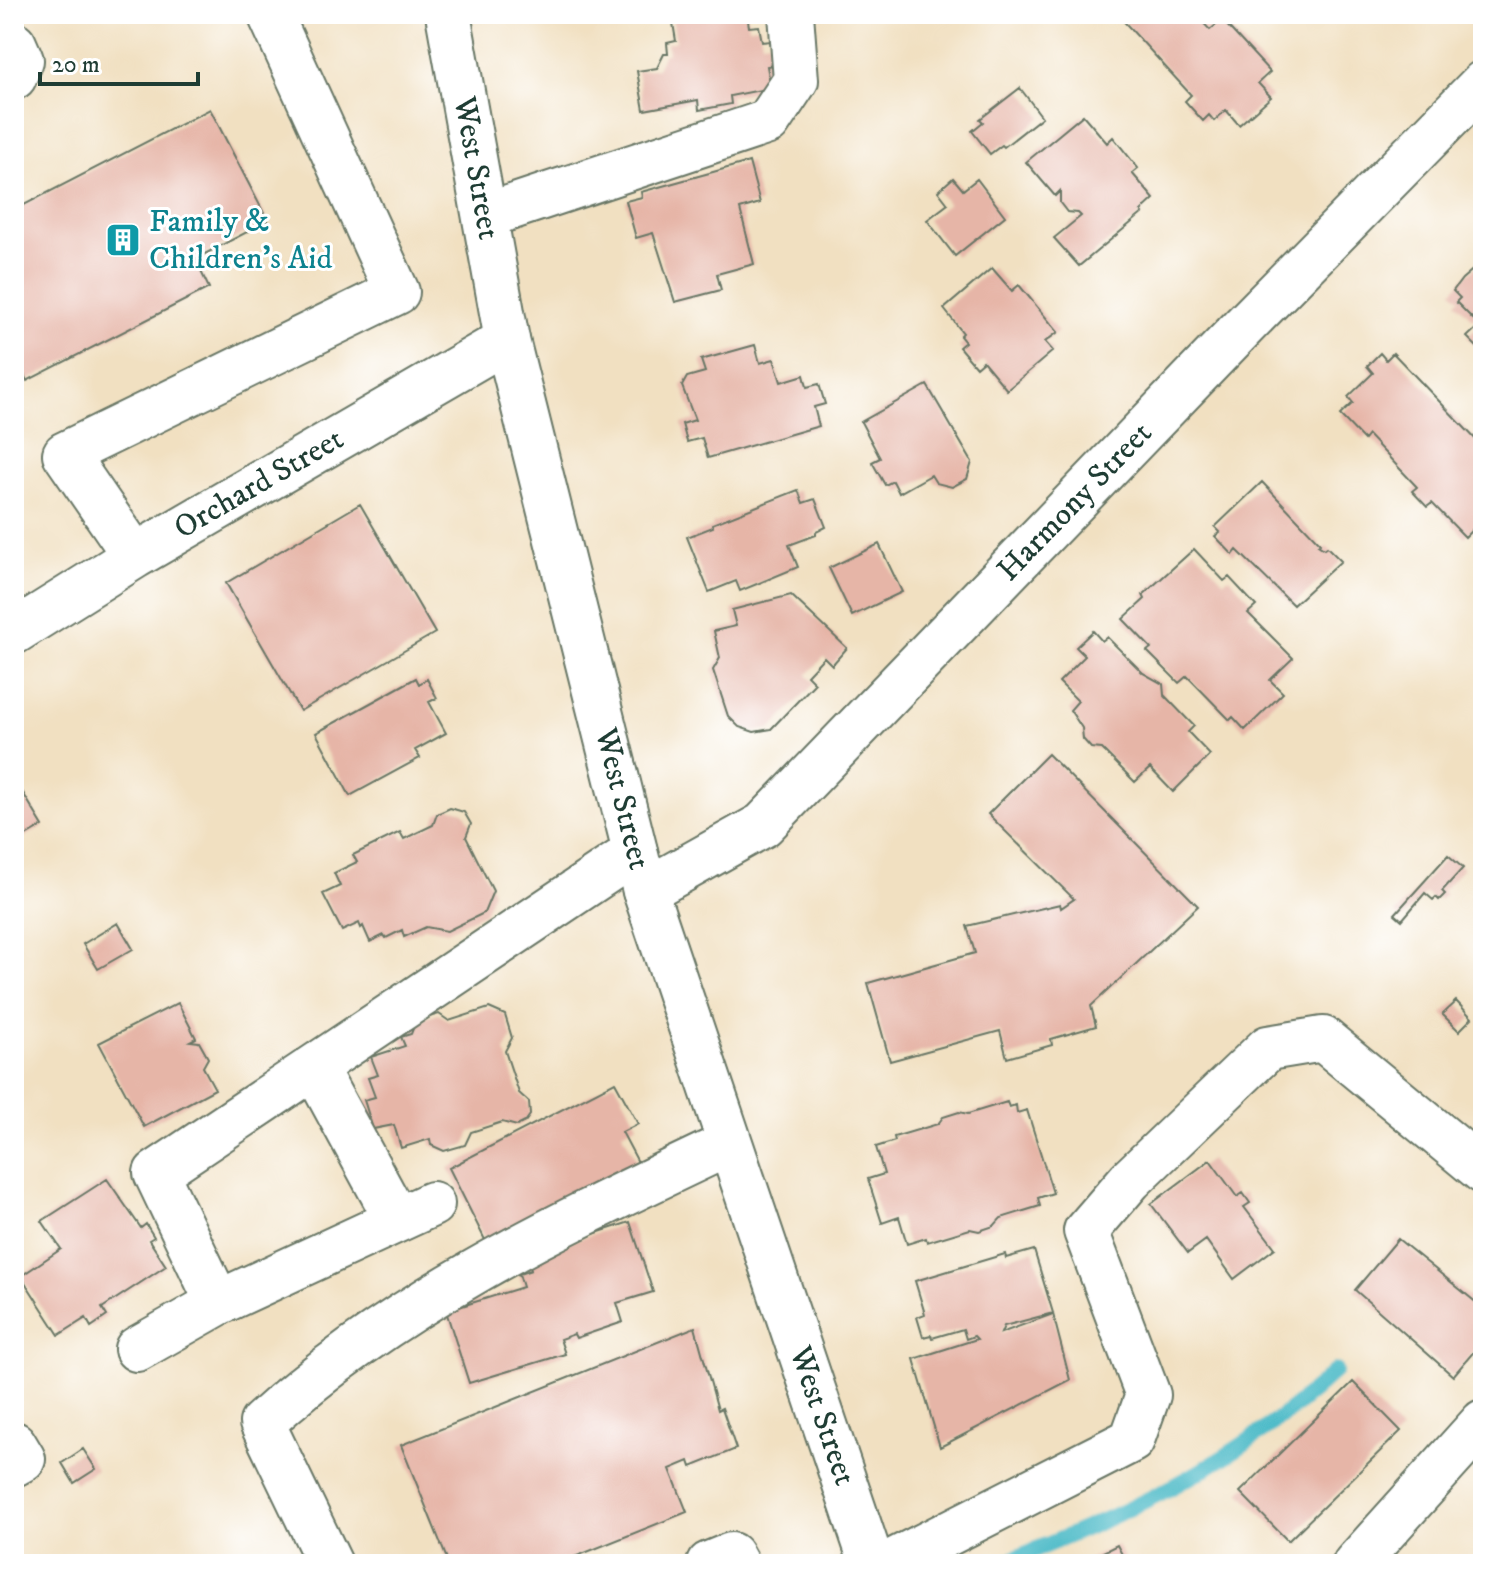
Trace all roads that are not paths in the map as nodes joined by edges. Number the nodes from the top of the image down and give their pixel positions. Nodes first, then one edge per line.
1 (270, 14) edge
2 (448, 14) edge
3 (791, 14) edge
4 (14, 44) edge
5 (14, 77) edge
6 (1483, 83) edge
7 (485, 216) junction
8 (507, 340) junction
9 (135, 556) junction
10 (14, 632) edge
11 (640, 872) junction
12 (314, 1067) junction
13 (728, 1144) junction
14 (1483, 1171) edge
15 (218, 1303) junction
16 (137, 1349) dead end
17 (1483, 1422) edge
18 (14, 1444) edge
19 (14, 1464) edge
20 (330, 1564) edge
21 (709, 1564) edge
22 (736, 1564) edge
23 (872, 1564) edge
24 (888, 1564) edge
25 (1355, 1564) edge

1 - 9 street
2 - 7 street, West Street
3 - 7 street
4 - 5 street
6 - 11 street, Harmony Street
7 - 8 street, West Street
8 - 9 street, Orchard Street
8 - 11 street, West Street
9 - 10 street, Orchard Street
11 - 12 street, Harmony Street
11 - 13 street, West Street
12 - 15 street, Harmony Street
12 - 15 street
13 - 20 street
13 - 23 street, West Street
14 - 24 street
15 - 16 street
17 - 25 street
18 - 19 street
21 - 22 street

